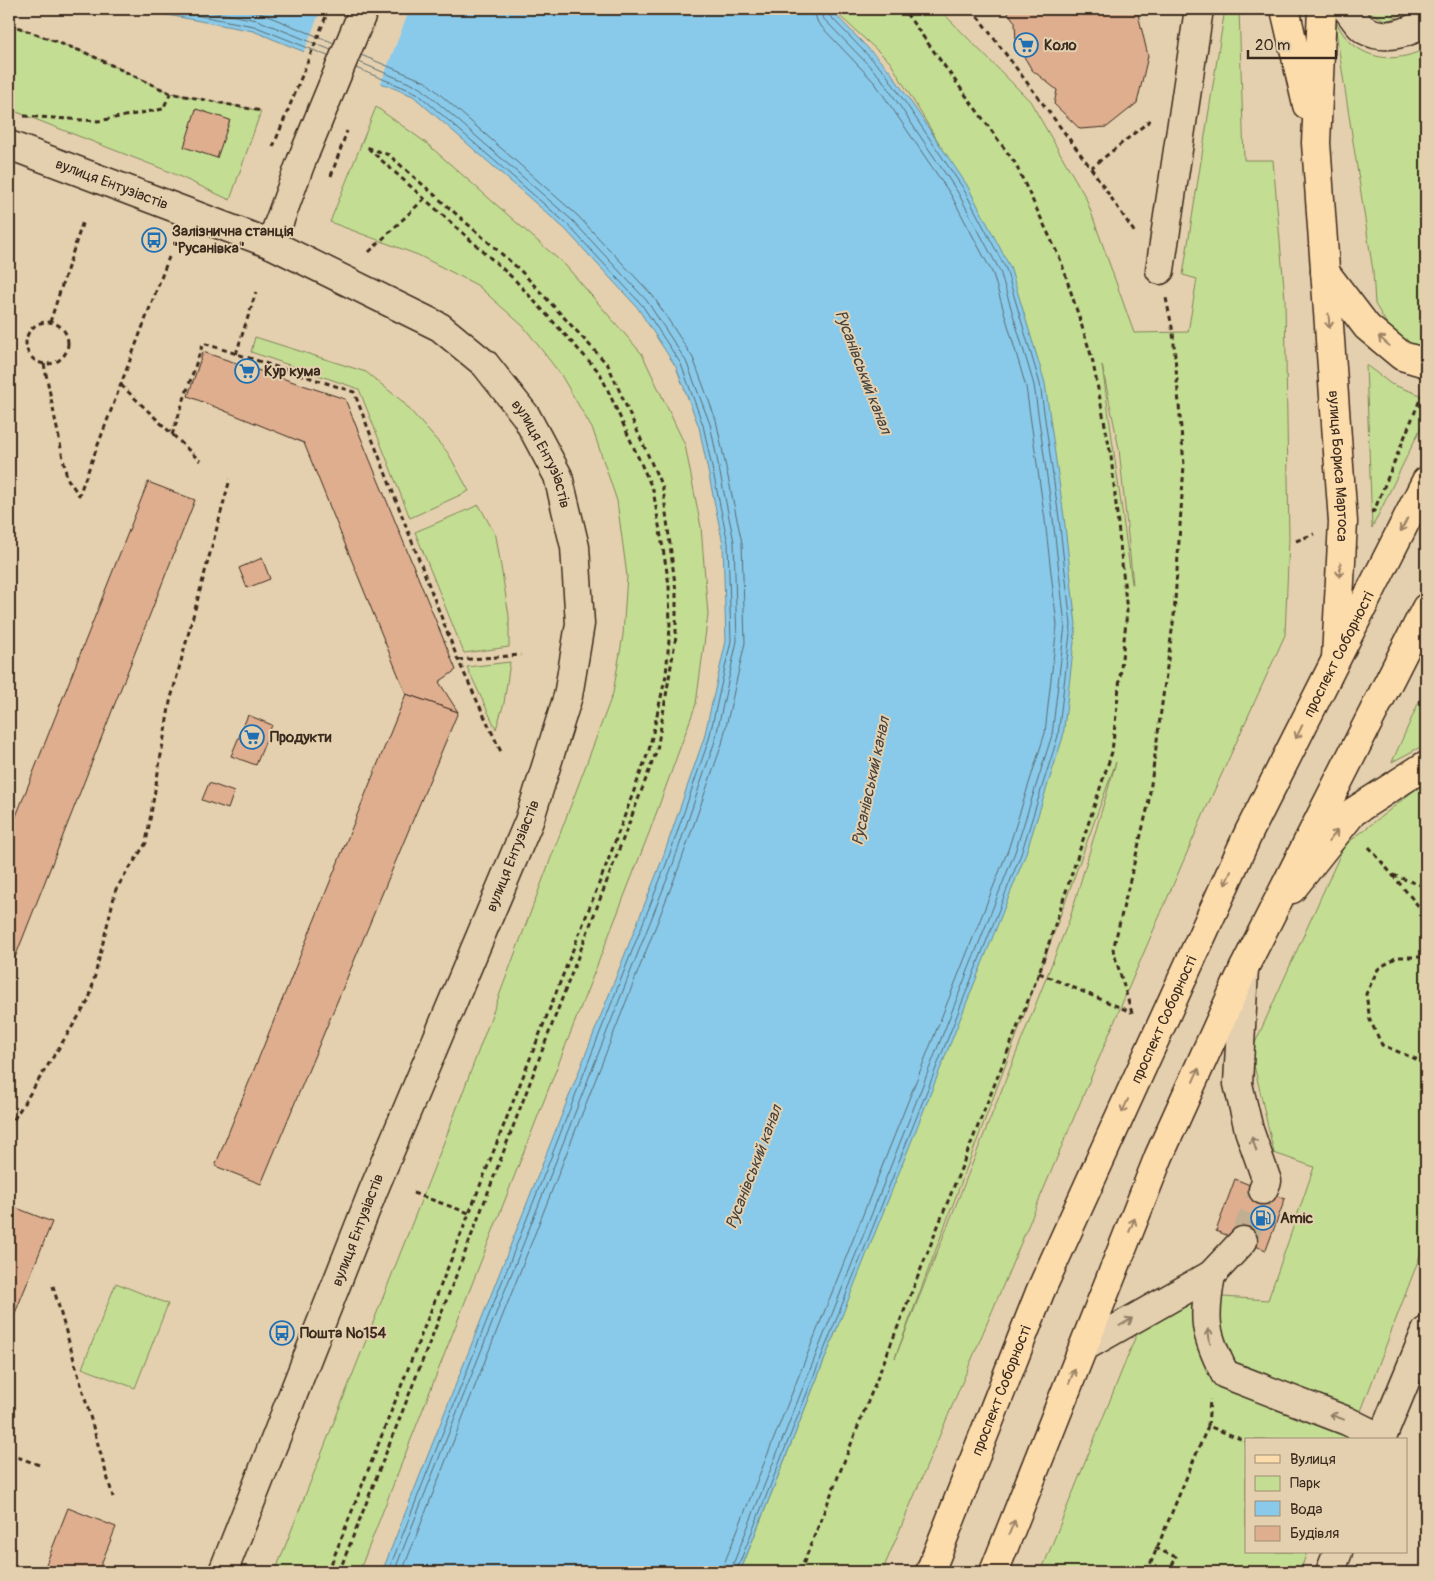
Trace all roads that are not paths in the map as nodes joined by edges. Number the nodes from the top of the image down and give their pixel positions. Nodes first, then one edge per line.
1 (364, 9) edge
2 (1199, 9) edge
3 (1284, 9) edge
4 (1322, 9) edge
5 (1347, 9) edge
6 (1426, 21) edge
7 (1316, 143) junction
8 (9, 145) edge
9 (271, 244) junction
10 (1160, 270) road end
11 (1326, 272) junction
12 (1426, 363) edge
13 (1426, 481) edge
14 (1426, 608) edge
15 (1336, 658) junction
16 (1426, 765) edge
17 (1271, 916) junction
18 (1244, 968) junction
19 (1263, 1190) tunnel mouth
20 (1243, 1241) tunnel mouth
21 (1211, 1274) junction
22 (1426, 1331) edge
23 (1084, 1347) junction
24 (1379, 1438) edge
25 (1381, 1438) edge
26 (1337, 1554) edge
27 (223, 1572) edge
28 (930, 1572) edge
29 (994, 1572) edge
30 (1330, 1572) edge

1 - 9 street, bridge
2 - 10 street
3 - 7 main road, вулиця Бориса Мартоса
4 - 7 main road, вулиця Бориса Мартоса
5 - 6 street
7 - 11 main road, вулиця Бориса Мартоса
8 - 9 street, вулиця Ентузіастів
9 - 27 street, вулиця Ентузіастів
12 -> 11 main road
11 -> 15 main road, вулиця Бориса Мартоса
13 -> 15 main road, проспект Соборності
14 - 17 main road
15 -> 28 main road, проспект Соборності
17 -> 16 main road
17 - 18 main road
19 -> 18 street
23 -> 18 main road
20 - 21 street
23 -> 21 street
24 -> 21 street
22 - 25 street
29 -> 23 main road
26 - 30 street

